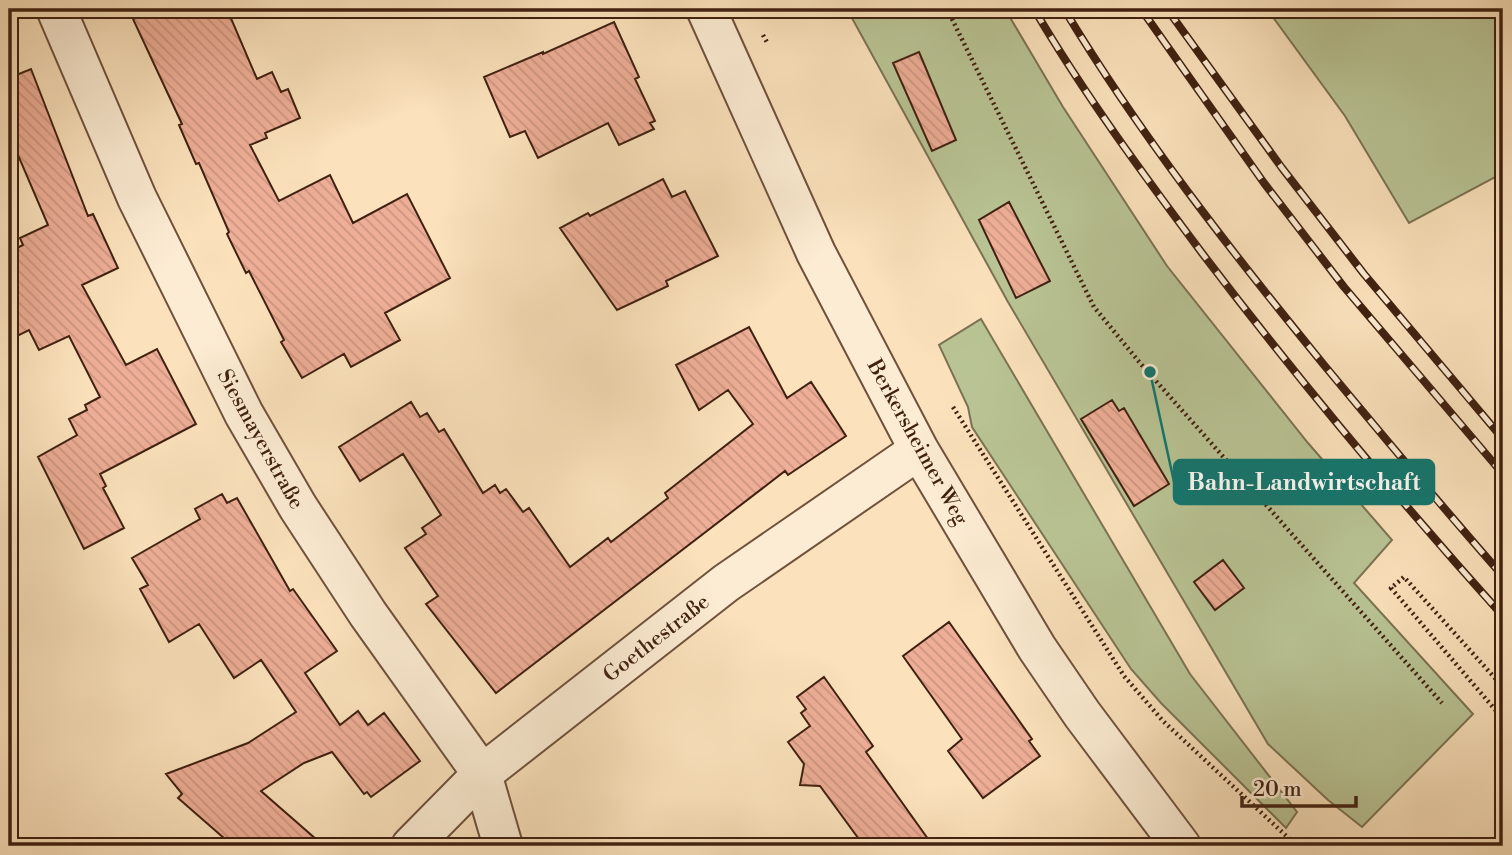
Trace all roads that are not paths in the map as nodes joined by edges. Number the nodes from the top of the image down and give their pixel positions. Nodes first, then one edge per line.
1 (56, 9) edge
2 (706, 9) edge
3 (919, 450) junction
4 (482, 774) junction
5 (411, 846) edge
6 (503, 846) edge
7 (1181, 846) edge

1 - 4 street, Siesmayerstraße
2 - 3 street, Berkersheimer Weg
3 - 4 street, Goethestraße
3 - 7 street, Berkersheimer Weg
4 - 5 street, Goethestraße
4 - 6 street, Siesmayerstraße

